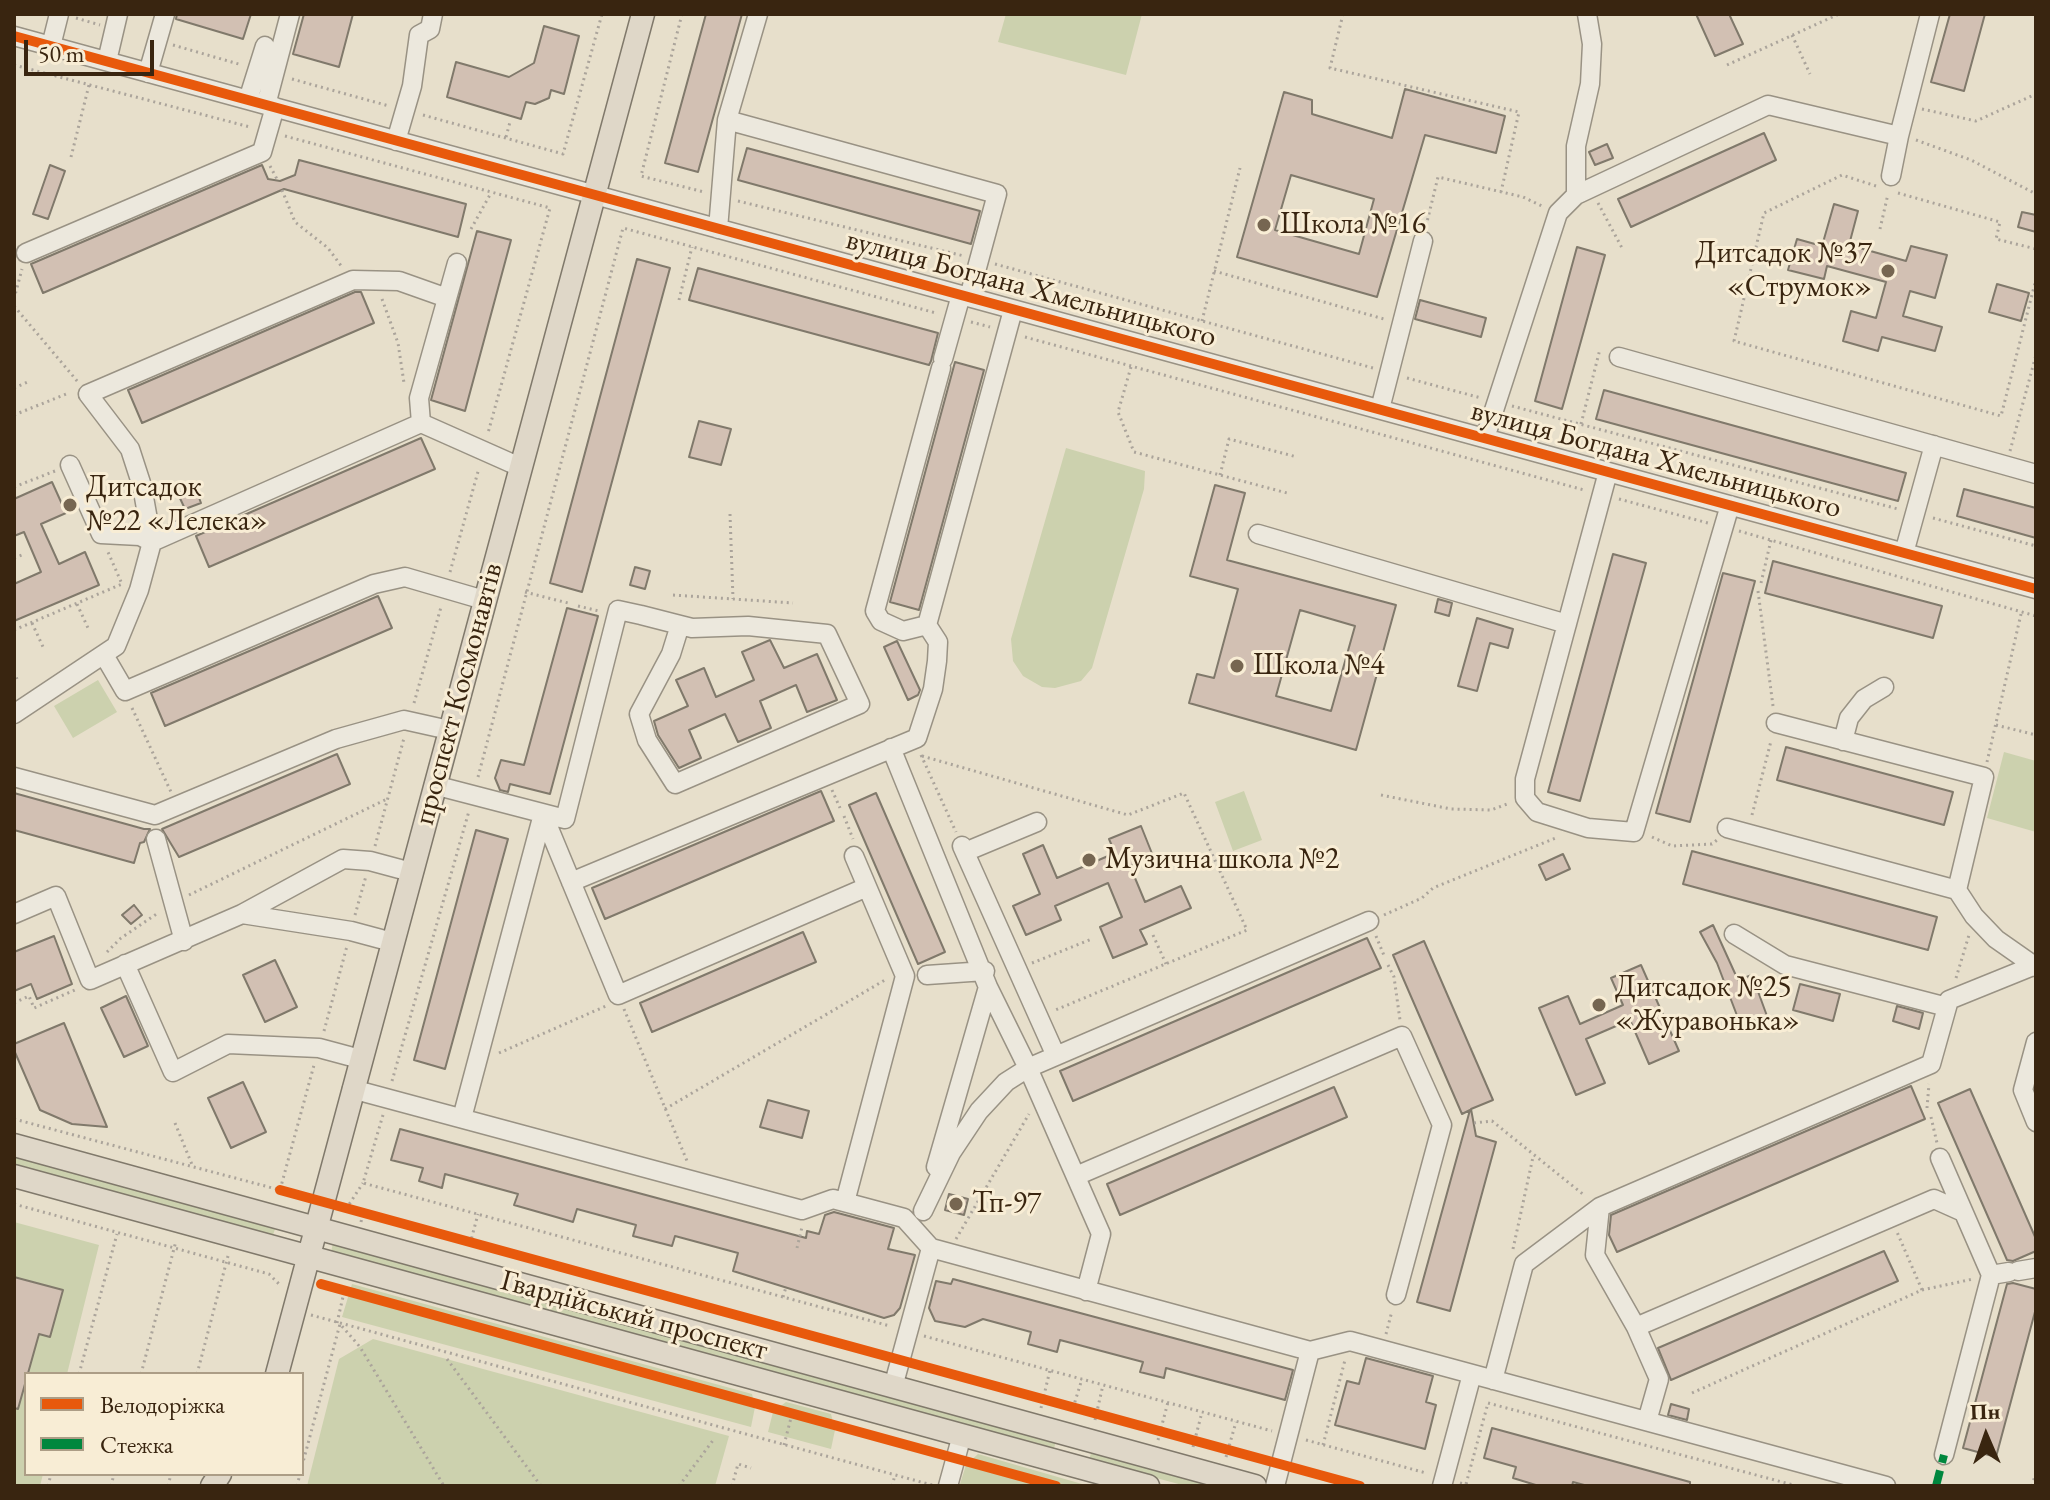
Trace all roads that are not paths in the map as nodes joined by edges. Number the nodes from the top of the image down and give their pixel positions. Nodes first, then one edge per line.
1 (165, 14) edge
2 (290, 14) edge
3 (433, 14) edge
4 (643, 14) edge
5 (758, 14) edge
6 (1587, 14) edge
7 (1930, 14) edge
8 (67, 16) edge
9 (117, 21) edge
10 (14, 36) edge
11 (51, 46) junction
12 (265, 46) dead end
13 (107, 61) junction
14 (266, 71) junction
15 (148, 73) junction
16 (263, 104) junction
17 (727, 120) junction
18 (1899, 136) junction
19 (396, 141) junction
20 (1889, 183) road end
21 (1582, 190) junction
22 (594, 195) junction
23 (718, 229) junction
24 (1423, 241) road end
25 (26, 253) road end
26 (457, 263) dead end
27 (965, 296) junction
28 (447, 298) junction
29 (1013, 310) junction
30 (1619, 357) dead end
31 (1380, 409) junction
32 (421, 423) junction
33 (1485, 438) junction
34 (1934, 445) junction
35 (70, 465) road end
36 (520, 467) junction
37 (1608, 472) junction
38 (2036, 474) edge
39 (1730, 505) junction
40 (1258, 534) dead end
41 (152, 542) junction
42 (1904, 553) junction
43 (2036, 589) edge
44 (484, 600) junction
45 (1567, 624) junction
46 (680, 625) junction
47 (927, 625) junction
48 (104, 655) junction
49 (1884, 687) dead end
50 (14, 714) edge
51 (1776, 723) road end
52 (449, 730) junction
53 (1843, 741) junction
54 (891, 748) junction
55 (14, 777) edge
56 (434, 785) junction
57 (543, 814) junction
58 (1037, 822) dead end
59 (155, 828) junction
60 (1727, 828) road end
61 (854, 856) dead end
62 (411, 872) junction
63 (571, 882) junction
64 (867, 887) junction
65 (1957, 890) junction
66 (14, 914) edge
67 (242, 914) junction
68 (1372, 920) road end
69 (1734, 934) dead end
70 (184, 941) junction
71 (392, 942) junction
72 (125, 964) junction
73 (2034, 967) edge
74 (913, 974) junction
75 (987, 979) junction
76 (1948, 1004) junction
77 (2036, 1042) edge
78 (1056, 1056) junction
79 (360, 1059) junction
80 (1028, 1068) junction
81 (352, 1089) junction
82 (462, 1118) junction
83 (2036, 1122) edge
84 (14, 1145) edge
85 (1940, 1158) road end
86 (14, 1176) edge
87 (1076, 1176) junction
88 (845, 1202) junction
89 (1600, 1207) junction
90 (923, 1211) junction
91 (1963, 1212) junction
92 (315, 1229) junction
93 (917, 1233) junction
94 (939, 1250) junction
95 (307, 1256) junction
96 (2013, 1271) edge
97 (1086, 1291) junction
98 (1396, 1295) road end
99 (1636, 1327) junction
100 (1310, 1351) junction
101 (278, 1372) edge
102 (1472, 1374) junction
103 (1493, 1380) junction
104 (893, 1387) junction
105 (1647, 1421) junction
106 (1089, 1426) junction
107 (962, 1435) junction
108 (1944, 1455) dead end
109 (1070, 1465) junction
110 (1443, 1482) edge
111 (948, 1486) edge
112 (1148, 1486) edge
113 (1255, 1486) edge
114 (1275, 1486) edge
115 (1886, 1486) edge

1 - 15 street
2 - 14 street
3 - 19 street
4 - 22 main road, проспект Космонавтів
5 - 17 street
6 - 21 street
7 - 18 street
8 - 11 street
9 - 13 street
10 - 11 street, вулиця Богдана Хмельницького
11 - 13 street, вулиця Богдана Хмельницького
12 - 14 street
13 - 15 street, вулиця Богдана Хмельницького
14 - 16 street
15 - 16 street, вулиця Богдана Хмельницького
16 - 19 street, вулиця Богдана Хмельницького
16 - 25 street
17 - 23 street
17 - 27 street
18 - 20 street
18 - 21 street
19 - 22 street, вулиця Богдана Хмельницького
21 - 33 street
22 - 23 street, вулиця Богдана Хмельницького
22 - 36 main road, проспект Космонавтів
23 - 27 street, вулиця Богдана Хмельницького
24 - 31 street
26 - 28 street
27 - 29 street, вулиця Богдана Хмельницького
27 - 47 street
28 - 32 street
28 - 41 street
29 - 31 street, вулиця Богдана Хмельницького
29 - 47 street
30 - 34 street
31 - 33 street, вулиця Богдана Хмельницького
32 - 36 street
32 - 41 street
33 - 37 street, вулиця Богдана Хмельницького
34 - 38 street
34 - 42 street
35 - 41 street
36 - 44 main road, проспект Космонавтів
37 - 39 street, вулиця Богдана Хмельницького
37 - 45 street
39 - 42 street, вулиця Богдана Хмельницького
39 - 45 street
40 - 45 street
41 - 48 street
42 - 43 street, вулиця Богдана Хмельницького
44 - 48 street
44 - 52 main road, проспект Космонавтів
46 - 46 street
46 - 57 street
47 - 54 street
48 - 50 street
49 - 53 street
51 - 53 street
52 - 56 main road, проспект Космонавтів
52 - 59 street
53 - 65 street
54 - 63 street
54 - 75 street
55 - 59 street
56 - 57 street
56 - 62 main road, проспект Космонавтів
57 - 63 street
57 - 82 street
58 - 78 street
59 - 70 street
60 - 65 street
61 - 64 street
62 - 67 street
62 - 71 main road, проспект Космонавтів
63 - 64 street
64 - 74 street
65 - 73 street
66 - 72 street
67 - 70 street
67 - 71 street
68 - 78 street
69 - 76 street
70 - 72 street
71 - 79 main road, проспект Космонавтів
72 - 79 street
73 - 76 street
74 - 75 street
74 - 88 street
75 - 80 street
75 - 90 street
76 - 89 street
77 - 83 street
78 - 80 street
79 - 81 main road, проспект Космонавтів
80 - 87 street
80 - 90 street
81 - 82 street
81 - 92 main road, проспект Космонавтів
82 - 88 street
84 - 92 main road, Гвардійський проспект
85 - 91 street
86 - 95 main road, Гвардійський проспект
87 - 97 street
87 - 98 street
88 - 93 street
89 - 99 street
89 - 103 street
90 - 93 street
91 - 96 street
91 - 99 street
92 - 95 main road, проспект Космонавтів
92 - 104 main road, Гвардійський проспект
93 - 94 street
94 - 97 street
94 - 104 street
95 - 101 main road, проспект Космонавтів
95 - 107 main road, Гвардійський проспект
96 - 108 street
97 - 100 street
99 - 105 street
100 - 102 street
100 - 114 street
102 - 103 street
102 - 110 street
103 - 105 street
104 - 106 main road, Гвардійський проспект
105 - 115 street
106 - 109 main road
106 - 113 main road, Гвардійський проспект
107 - 109 main road, Гвардійський проспект
107 - 111 street
109 - 112 main road, Гвардійський проспект

